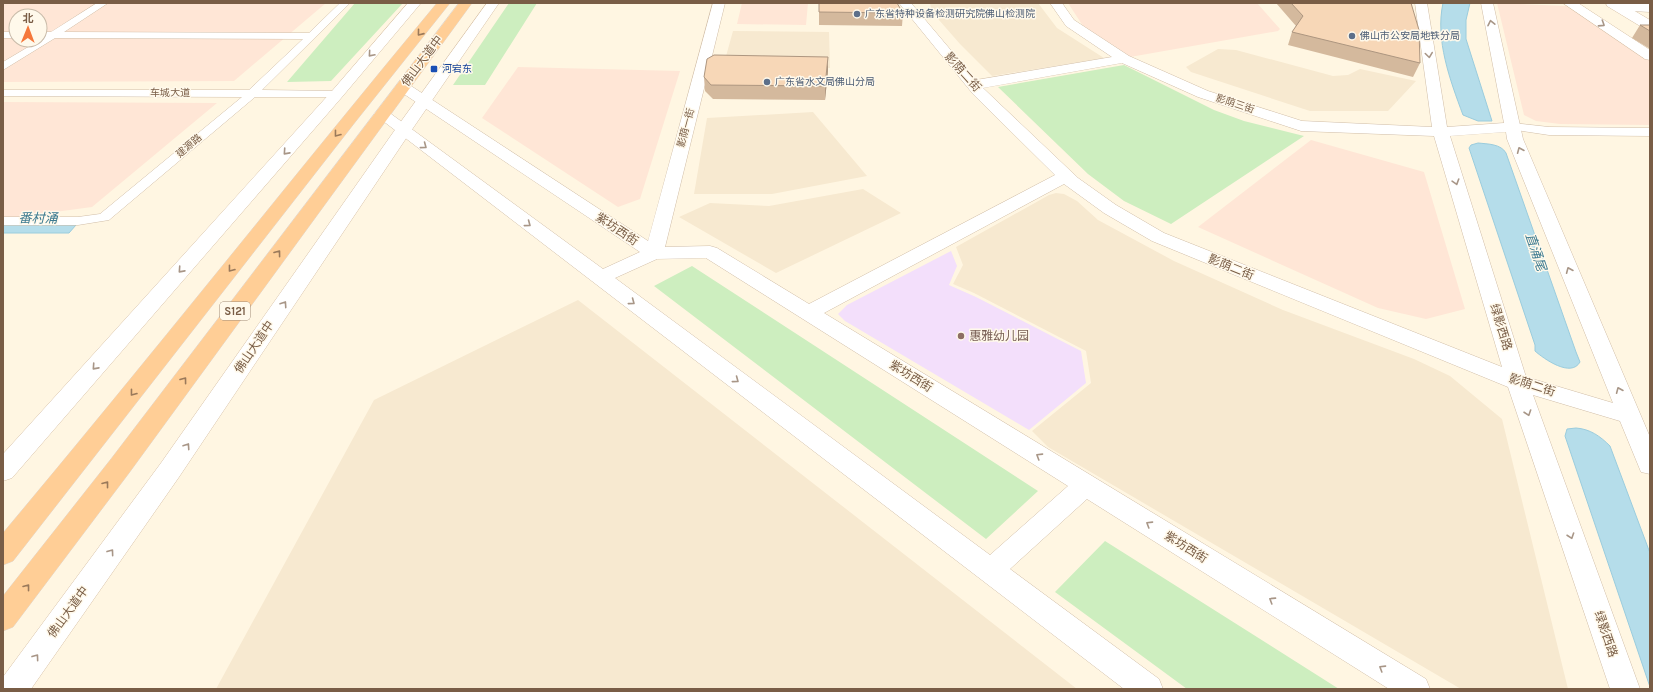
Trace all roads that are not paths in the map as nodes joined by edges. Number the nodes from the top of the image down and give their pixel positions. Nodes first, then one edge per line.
1 (104, 3) edge
2 (346, 3) edge
3 (415, 3) edge
4 (444, 3) edge
5 (466, 3) edge
6 (493, 3) edge
7 (719, 3) edge
8 (905, 3) edge
9 (1056, 3) edge
10 (1421, 3) edge
11 (1487, 3) edge
12 (1569, 3) edge
13 (1587, 3) edge
14 (1615, 4) edge
15 (1650, 8) edge
16 (1650, 17) edge
17 (1650, 26) edge
18 (48, 35) edge
19 (53, 35) junction
20 (312, 36) junction
21 (1650, 43) edge
22 (1650, 56) edge
23 (1124, 59) junction
24 (3, 67) edge
25 (973, 85) junction
26 (403, 87) junction
27 (3, 93) edge
28 (252, 94) junction
29 (337, 94) junction
30 (425, 101) junction
31 (382, 114) junction
32 (1513, 127) junction
33 (403, 130) junction
34 (1440, 132) junction
35 (1650, 132) edge
36 (1066, 176) junction
37 (3, 221) edge
38 (654, 253) junction
39 (600, 278) junction
40 (809, 313) junction
41 (1517, 382) junction
42 (1630, 416) junction
43 (1650, 465) edge
44 (3, 471) edge
45 (1086, 485) junction
46 (3, 553) edge
47 (990, 571) junction
48 (3, 618) edge
49 (13, 689) edge
50 (1148, 689) edge
51 (1415, 689) edge
52 (1625, 689) edge

1 - 19 street
2 - 20 street, 建源路
3 -> 29 main road
4 -> 46 highway, 佛山大道中 / S121
5 - 26 highway, 佛山大道中 / S121
6 - 30 main road, 佛山大道中
7 - 38 street, 影荫一街
8 - 25 street, 影荫二街
9 - 23 street, 影荫三街
10 -> 34 street, 绿影西路
32 -> 11 street
12 -> 22 main road
13 - 21 main road
14 - 15 street
14 - 16 main road
14 - 17 main road
18 - 19 street
19 - 20 street
19 - 24 street
20 - 28 street, 建源路
23 - 25 street
23 - 34 street, 影荫三街
25 - 36 street, 影荫二街
26 - 30 street, 紫坊西街
26 - 31 highway, 佛山大道中 / S121
27 - 28 street, 车城大道
28 - 29 street, 车城大道
28 - 37 street, 建源路
29 -> 44 main road
30 - 33 main road, 佛山大道中
30 - 38 street, 紫坊西街
31 - 33 street
48 -> 31 highway, 佛山大道中 / S121
32 - 34 street, 影荫三街
32 - 35 street
42 -> 32 street
33 -> 39 street
49 -> 33 main road, 佛山大道中
34 -> 41 street, 绿影西路
36 - 40 street
36 - 41 street, 影荫二街
38 - 39 street
38 - 40 street, 紫坊西街
39 -> 47 street
45 -> 40 street, 紫坊西街
41 - 42 street, 影荫二街
41 -> 52 street, 绿影西路
42 - 43 street
45 - 47 street
51 -> 45 street, 紫坊西街
47 - 50 street

